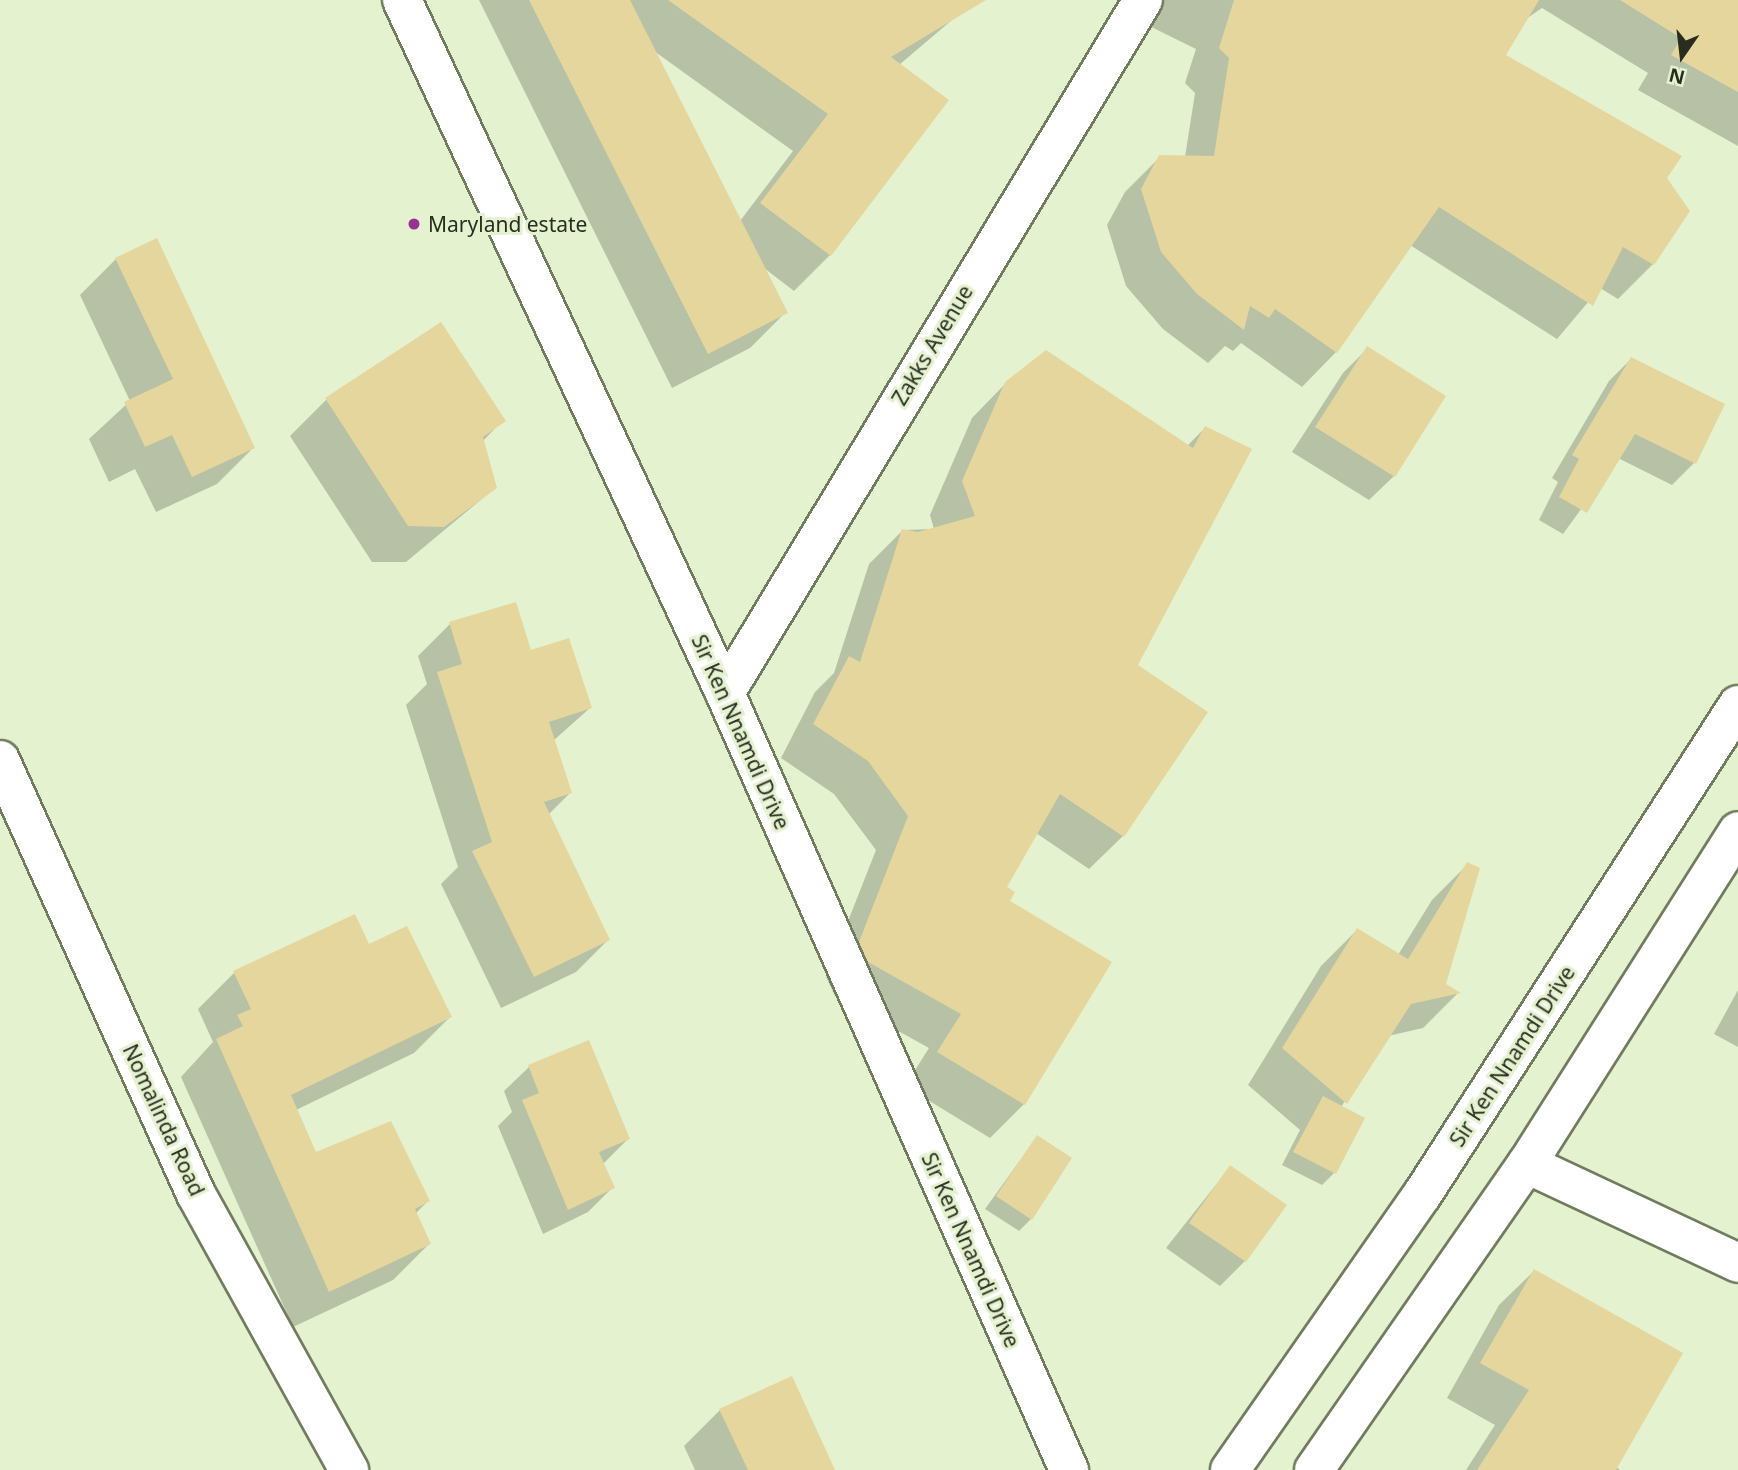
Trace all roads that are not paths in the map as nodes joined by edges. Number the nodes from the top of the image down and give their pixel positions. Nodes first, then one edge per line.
1 (402, 0) edge
2 (1143, 0) edge
3 (725, 693) junction
4 (1738, 705) edge
5 (0, 760) edge
6 (1738, 831) edge
7 (1527, 1164) junction
8 (1738, 1263) edge
9 (349, 1470) edge
10 (1069, 1470) edge
11 (1230, 1470) edge
12 (1314, 1470) edge

1 - 3 street, Sir Ken Nnamdi Drive
2 - 3 street, Zakks Avenue
3 - 10 street, Sir Ken Nnamdi Drive
4 - 11 street, Sir Ken Nnamdi Drive
5 - 9 street, Nomalinda Road
6 - 7 street
7 - 8 street
7 - 12 street

